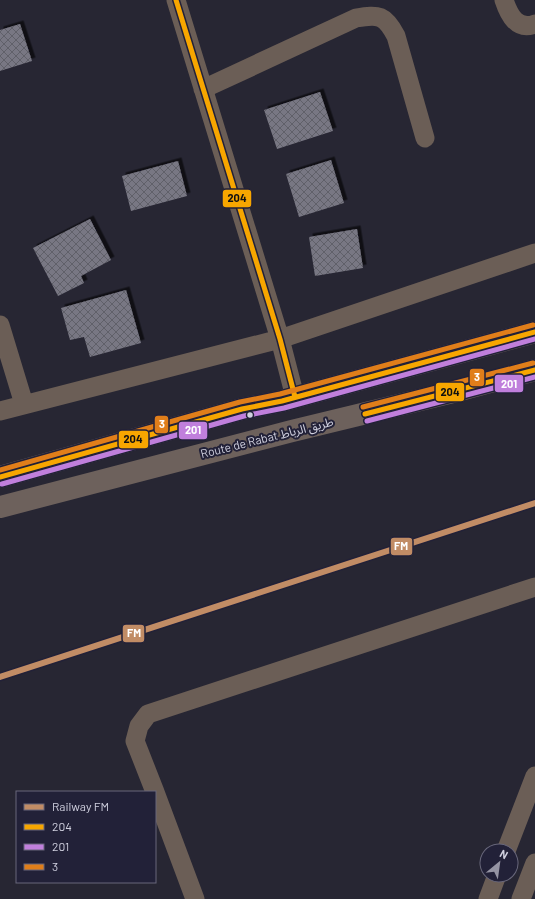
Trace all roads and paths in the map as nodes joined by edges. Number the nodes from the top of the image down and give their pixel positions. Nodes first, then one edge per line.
1 (176, 0) edge
2 (504, 0) edge
3 (535, 24) edge
4 (203, 89) junction
5 (425, 138) dead end
6 (535, 254) edge
7 (0, 325) edge
8 (535, 332) edge
9 (280, 339) junction
10 (535, 370) edge
11 (295, 397) junction
12 (24, 404) junction
13 (0, 411) edge
14 (0, 477) edge
15 (0, 507) edge
16 (535, 587) edge
17 (535, 776) edge
18 (155, 791) edge
19 (156, 795) edge
20 (509, 843) edge
21 (535, 863) edge
22 (494, 883) edge
23 (195, 899) edge
24 (488, 899) edge
25 (521, 899) edge

1 - 4 street
2 - 3 street
4 - 5 street
4 - 9 street
6 - 9 street
7 - 12 street
8 - 11 main road
9 - 11 street
9 - 12 street
10 - 15 main road, Route de Rabat طريق الرباط
11 - 14 main road
12 - 13 street
16 - 18 street
17 - 20 street
19 - 23 street
21 - 25 street
22 - 24 street

